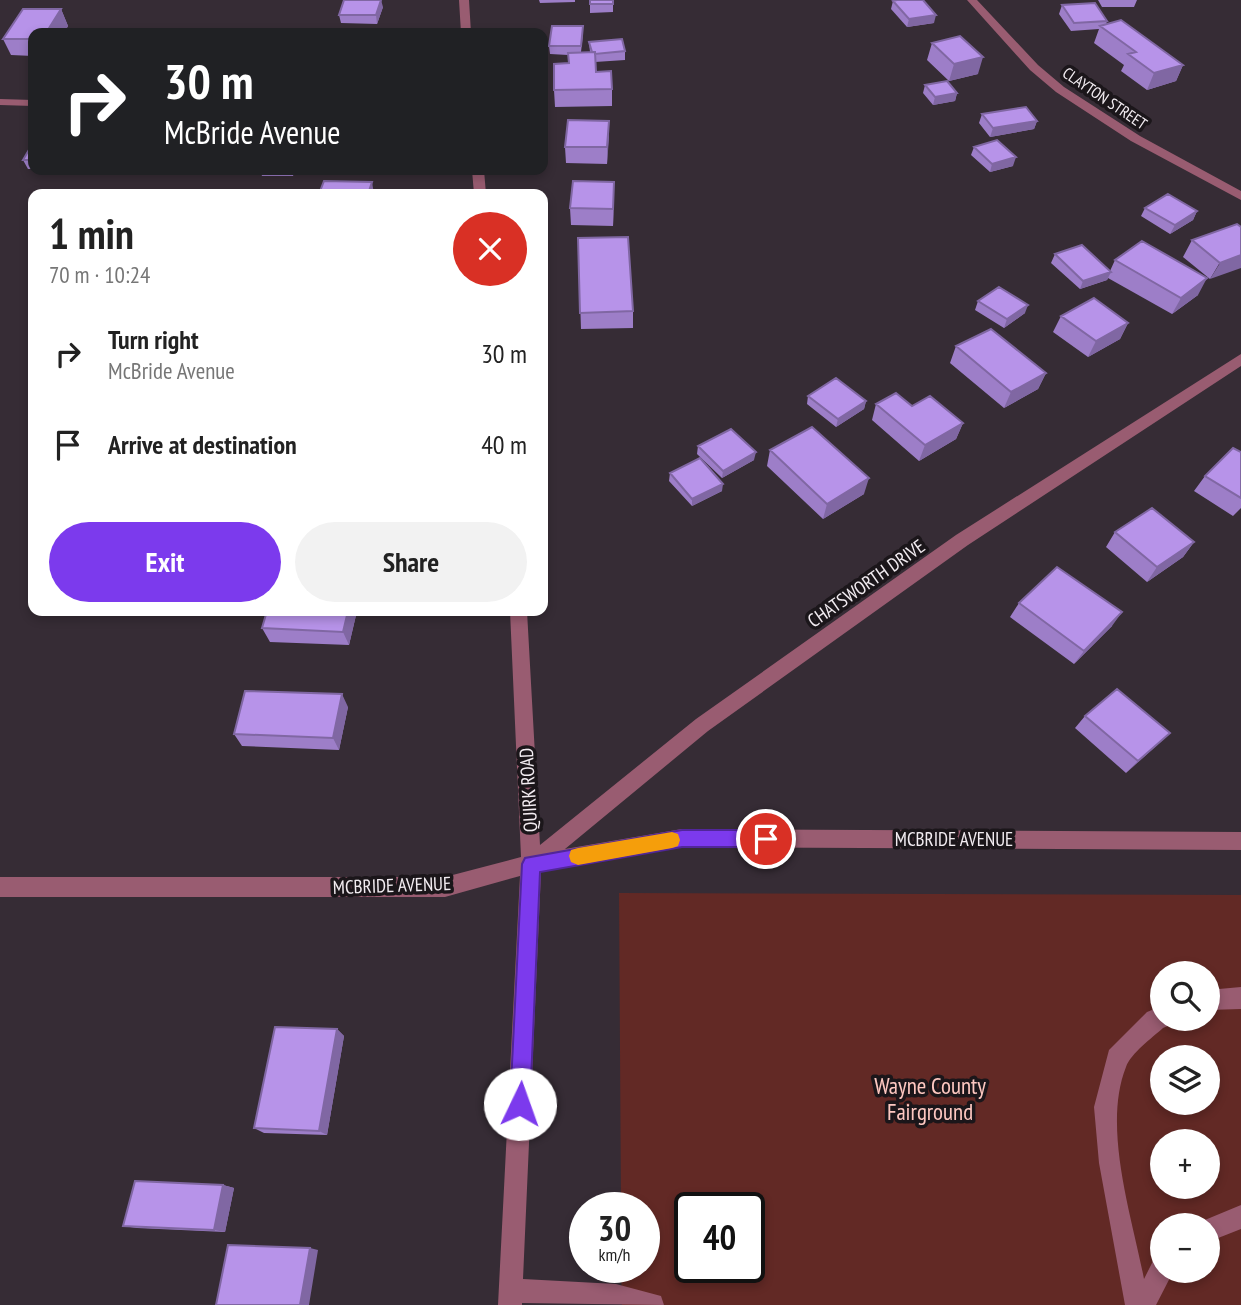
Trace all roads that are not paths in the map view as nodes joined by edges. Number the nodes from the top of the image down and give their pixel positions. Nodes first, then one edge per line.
1 (464, 0) edge
2 (972, 0) edge
3 (466, 28) edge
4 (0, 102) edge
5 (28, 103) edge
6 (1241, 196) edge
7 (1241, 359) edge
8 (518, 616) edge
9 (1241, 841) edge
10 (531, 864) junction
11 (0, 887) edge
12 (1241, 998) edge
13 (1220, 999) edge
14 (1150, 1025) edge
15 (1241, 1217) edge
16 (1220, 1225) edge
17 (1155, 1283) edge
18 (511, 1298) edge
19 (652, 1305) edge
20 (1137, 1305) edge
21 (1143, 1305) edge

1 - 3 street
2 - 6 street, CLAYTON STREET
4 - 5 street
7 - 10 street, CHATSWORTH DRIVE
8 - 10 street, QUIRK ROAD
9 - 10 street, MCBRIDE AVENUE
10 - 11 street, MCBRIDE AVENUE
10 - 18 street, QUIRK ROAD
12 - 13 street
14 - 20 street
15 - 16 street
17 - 21 street
18 - 19 street

